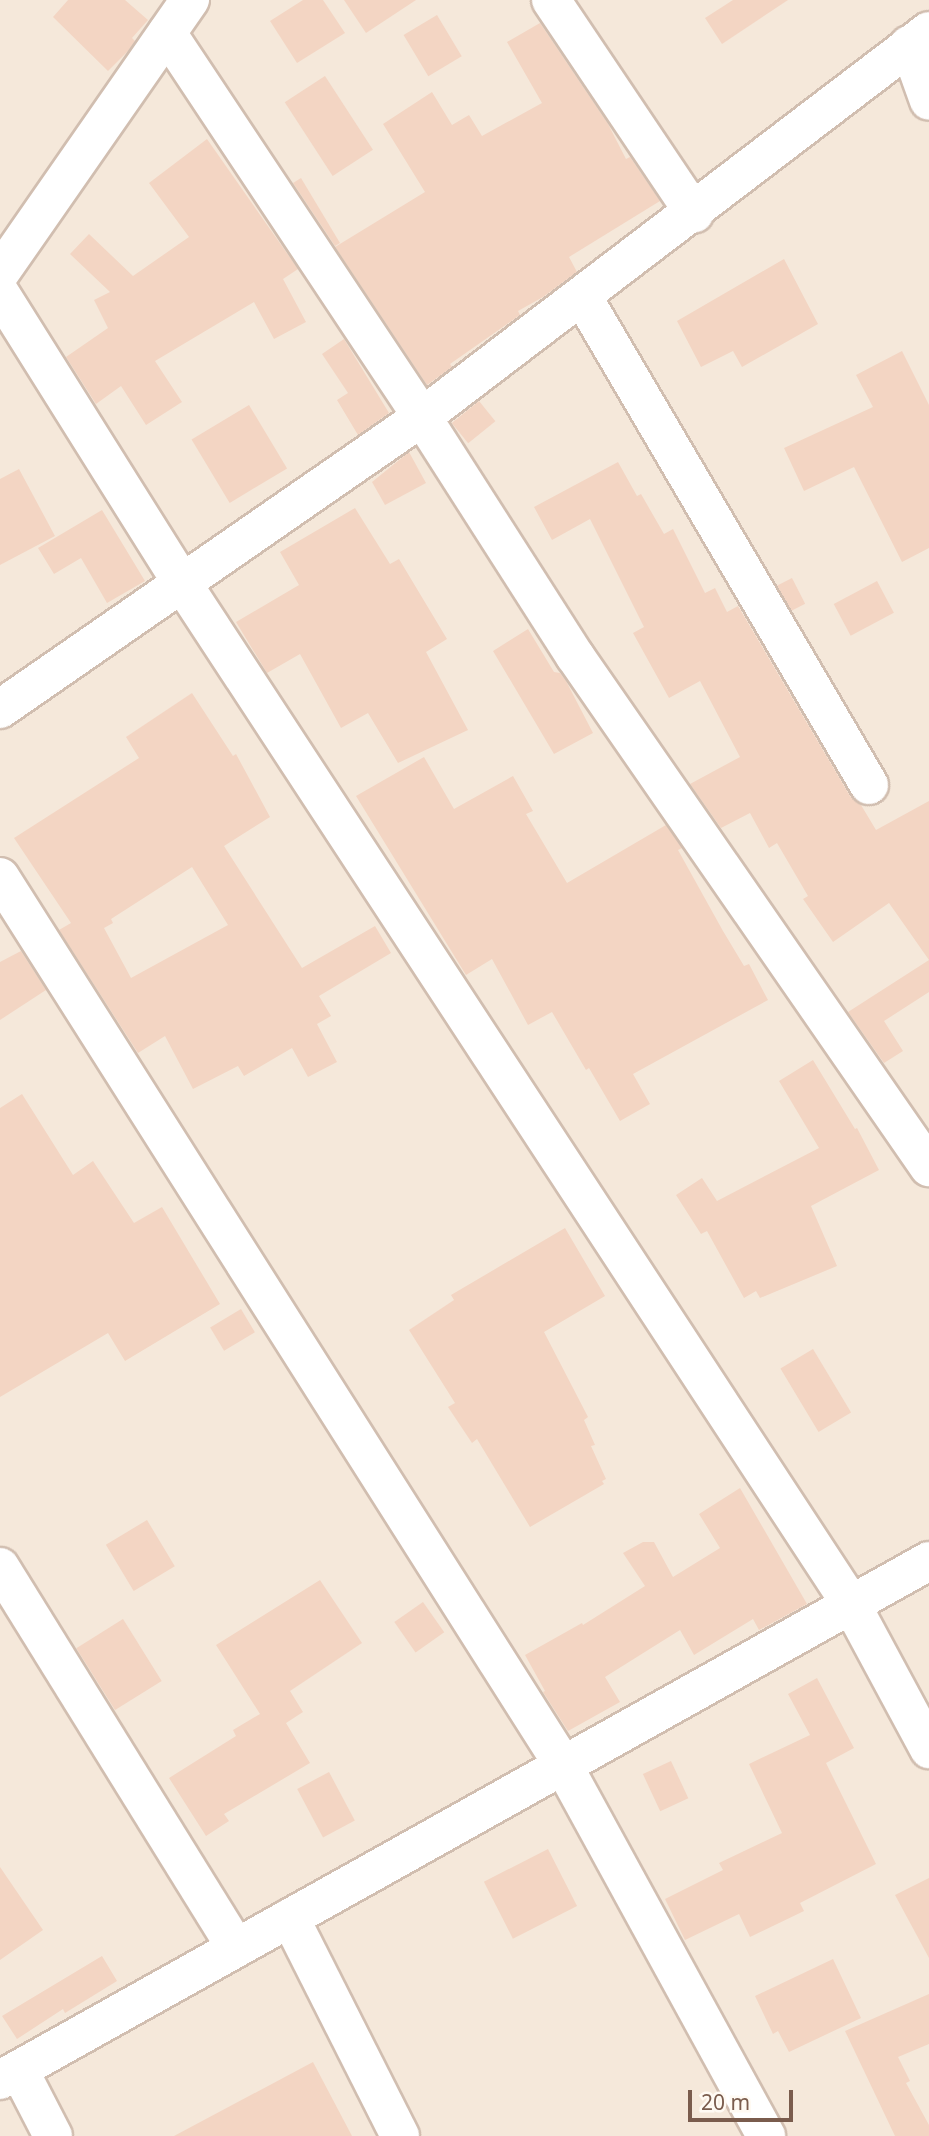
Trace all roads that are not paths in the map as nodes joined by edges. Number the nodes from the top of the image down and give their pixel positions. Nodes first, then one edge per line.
1 (190, 0) edge
2 (551, 0) edge
3 (167, 33) junction
4 (919, 38) edge
5 (929, 100) edge
6 (694, 213) junction
7 (0, 273) edge
8 (0, 293) edge
9 (582, 296) junction
10 (422, 416) junction
11 (182, 583) junction
12 (0, 709) edge
13 (869, 785) dead end
14 (0, 877) edge
15 (929, 1167) edge
16 (929, 1561) edge
17 (0, 1567) edge
18 (851, 1604) junction
19 (929, 1749) edge
20 (563, 1765) junction
21 (290, 1918) junction
22 (236, 1948) junction
23 (9, 2075) edge
24 (53, 2136) edge
25 (400, 2136) edge
26 (766, 2136) edge

1 - 3 street
2 - 6 street
3 - 7 street
3 - 10 street
4 - 5 street
4 - 6 street
6 - 9 street
8 - 11 street
9 - 10 street
9 - 13 street
10 - 11 street
10 - 15 street
11 - 12 street
11 - 18 street
14 - 20 street
16 - 18 street
17 - 22 street
18 - 19 street
18 - 20 street
20 - 21 street
20 - 26 street
21 - 22 street
21 - 25 street
22 - 23 street
23 - 24 street

